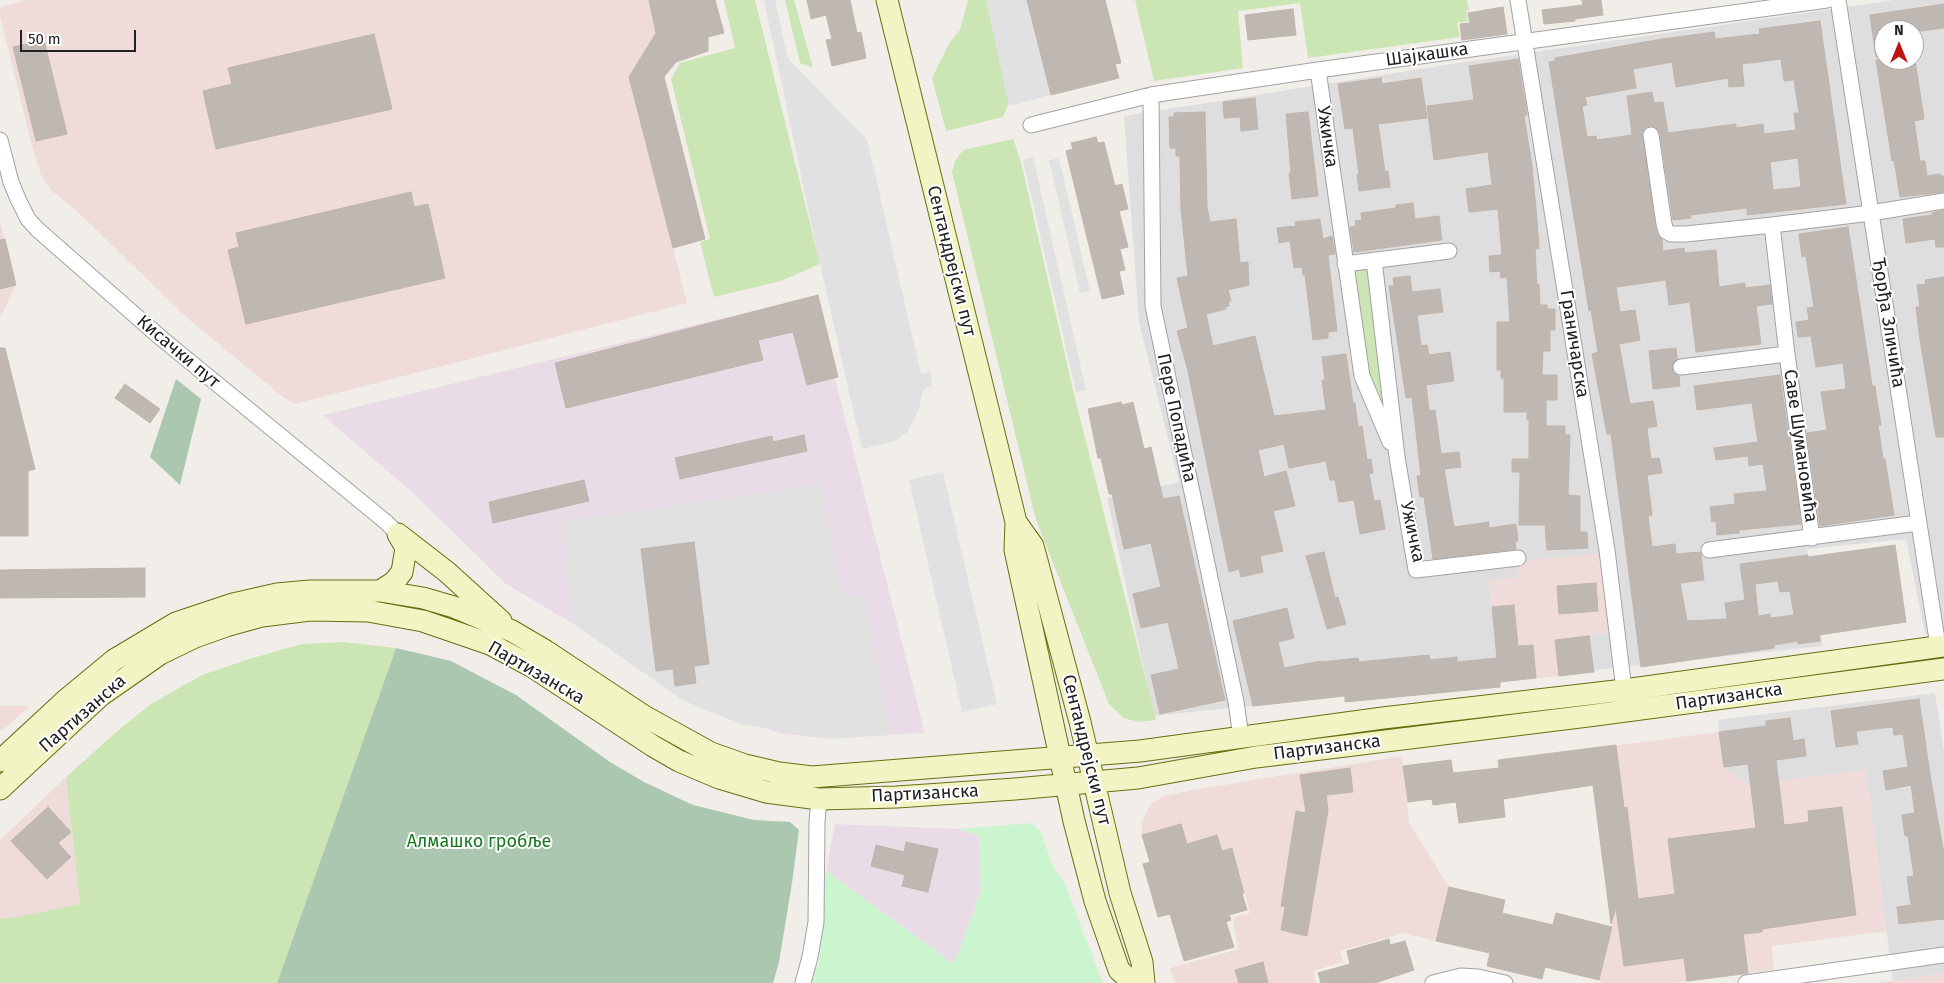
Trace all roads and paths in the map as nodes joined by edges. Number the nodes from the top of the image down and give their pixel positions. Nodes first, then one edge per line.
1 (888, 0) edge
2 (1518, 0) edge
3 (1827, 0) edge
4 (1838, 0) edge
5 (1524, 41) junction
6 (1318, 70) junction
7 (1151, 96) junction
8 (1031, 125) dead end
9 (1651, 135) dead end
10 (0, 140) edge
11 (1944, 201) edge
12 (1871, 213) junction
13 (1772, 225) junction
14 (1449, 251) dead end
15 (1374, 260) junction
16 (1345, 264) junction
17 (1787, 354) junction
18 (1680, 367) dead end
19 (1397, 457) junction
20 (1016, 522) junction
21 (1918, 523) junction
22 (398, 534) junction
23 (1812, 538) junction
24 (1709, 550) dead end
25 (1518, 558) dead end
26 (380, 591) junction
27 (512, 631) junction
28 (1941, 646) edge
29 (1944, 670) edge
30 (1624, 690) junction
31 (1241, 737) junction
32 (1088, 755) junction
33 (1059, 757) junction
34 (0, 760) edge
35 (1094, 782) junction
36 (1065, 785) junction
37 (0, 789) edge
38 (819, 798) junction
39 (1944, 955) edge
40 (802, 983) edge
41 (1133, 983) edge
42 (1144, 983) edge
43 (1433, 983) edge
44 (1505, 983) edge
45 (1746, 983) edge

1 - 20 main road, Сентандрејски пут
2 - 5 street, Граничарска
3 - 5 street, Шајкашка
4 - 12 street, Ђорђа Зличића
5 - 6 street, Шајкашка
5 - 30 street, Граничарска
6 - 7 street, Шајкашка
6 - 16 street, Ужичка
7 - 8 street, Шајкашка
7 - 31 street, Пере Попадића
9 - 13 street
10 - 22 street, Кисачки пут
11 - 12 street
12 - 13 street
12 - 21 street, Ђорђа Зличића
13 - 17 street, Саве Шумановића
14 - 15 street
15 - 16 street
15 - 19 street, Ужичка
16 - 19 street, Ужичка
17 - 18 street, Саве Шумановића
17 - 23 street, Саве Шумановића
19 - 25 street, Ужичка
20 - 32 main road, Сентандрејски пут
20 - 33 main road, Сентандрејски пут
21 - 23 street, Саве Шумановића
21 - 28 street, Ђорђа Зличића
22 - 26 main road
22 - 27 main road
23 - 24 street, Саве Шумановића
26 - 27 main road, Партизанска
26 - 34 main road, Партизанска
27 - 33 main road, Партизанска
28 - 30 main road, Партизанска
29 - 35 main road, Партизанска
30 - 31 main road, Партизанска
31 - 32 main road, Партизанска
32 - 33 main road, Партизанска
32 - 35 main road, Сентандрејски пут
33 - 36 main road, Сентандрејски пут
35 - 36 main road, Партизанска
35 - 42 main road, Сентандрејски пут
36 - 38 main road, Партизанска
36 - 41 main road, Сентандрејски пут
37 - 38 main road, Партизанска
38 - 40 street
39 - 45 street
43 - 44 street

